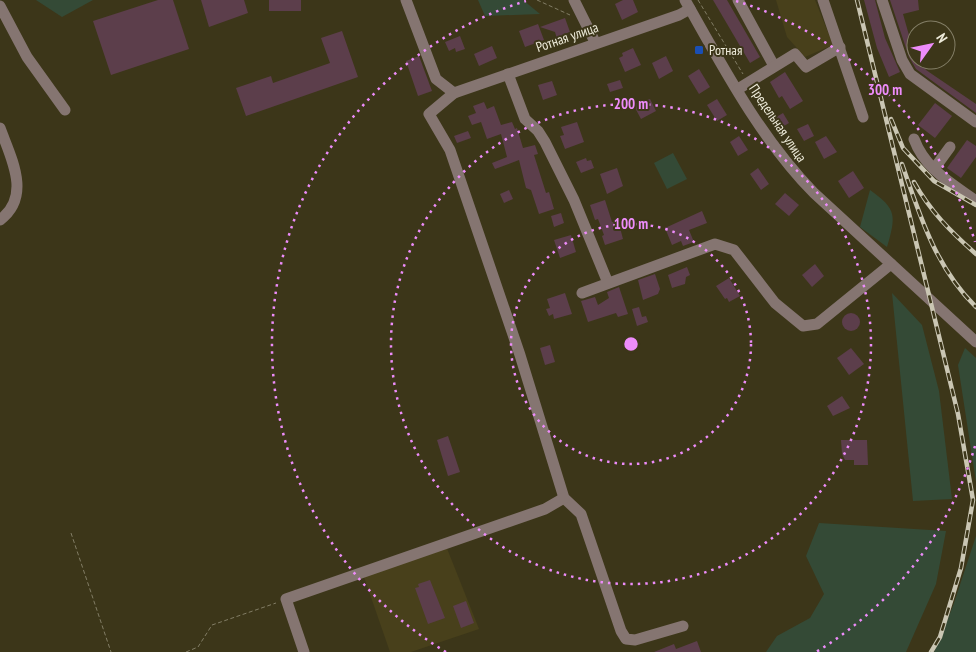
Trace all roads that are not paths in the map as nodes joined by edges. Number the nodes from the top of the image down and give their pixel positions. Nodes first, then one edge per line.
1 (406, 0) edge
2 (574, 0) edge
3 (738, 0) edge
4 (823, 0) edge
5 (882, 0) edge
6 (687, 4) edge
7 (0, 6) edge
8 (595, 42) junction
9 (840, 47) junction
10 (774, 66) junction
11 (508, 74) junction
12 (738, 89) junction
13 (454, 93) junction
14 (65, 110) dead end
15 (863, 117) dead end
16 (976, 122) edge
17 (0, 128) edge
18 (914, 139) dead end
19 (950, 147) dead end
20 (934, 169) junction
21 (976, 201) edge
22 (0, 220) edge
23 (891, 264) junction
24 (608, 283) junction
25 (582, 293) dead end
26 (976, 342) edge
27 (564, 498) junction
28 (683, 626) dead end
29 (304, 652) edge

1 - 13 street
2 - 8 street
3 - 10 street
4 - 9 street
5 - 16 street
6 - 8 street, Ротная улица
6 - 12 street, Предельная улица
7 - 14 street
8 - 11 street, Ротная улица
9 - 10 street
9 - 15 street
10 - 12 street
11 - 13 street, Ротная улица
11 - 24 street
12 - 23 street, Предельная улица
13 - 27 street
17 - 22 street
18 - 20 street
19 - 20 street
20 - 21 street
23 - 24 street
23 - 26 street, Предельная улица
24 - 25 street
27 - 28 street
27 - 29 street

